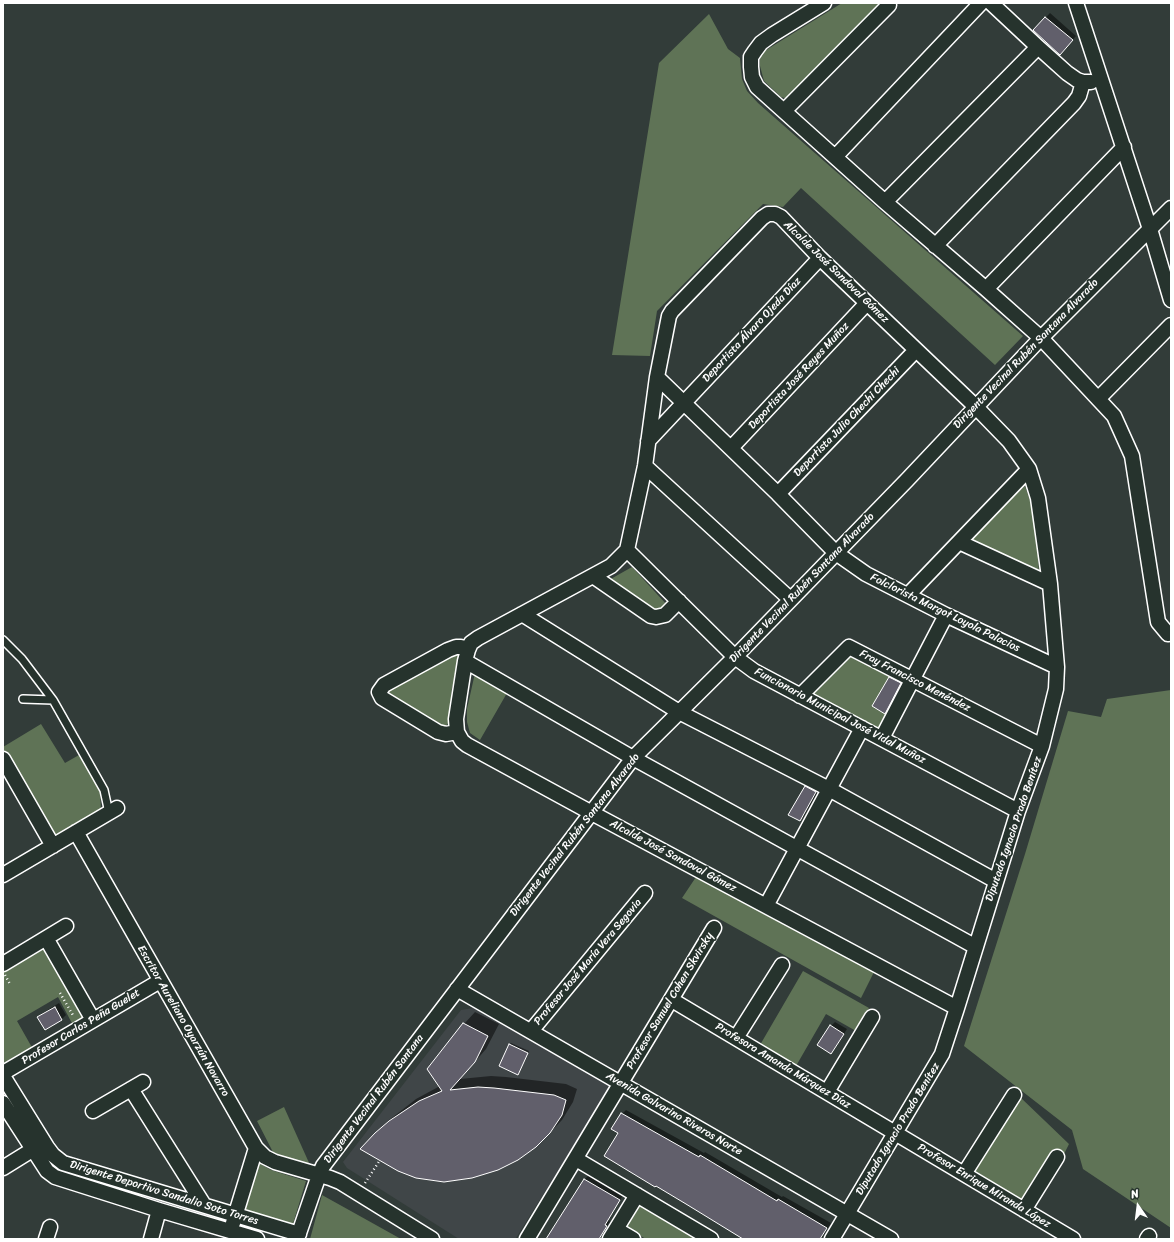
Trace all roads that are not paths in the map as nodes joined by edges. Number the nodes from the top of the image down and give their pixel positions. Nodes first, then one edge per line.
1 (824, 3) edge
2 (887, 3) edge
3 (981, 3) edge
4 (991, 3) edge
5 (1076, 3) edge
6 (1038, 47) junction
7 (1083, 82) junction
8 (1102, 82) junction
9 (784, 111) junction
10 (1124, 147) junction
11 (835, 157) junction
12 (885, 202) junction
13 (1171, 208) edge
14 (1150, 228) junction
15 (935, 246) junction
16 (820, 258) junction
17 (986, 289) junction
18 (1171, 300) edge
19 (867, 303) junction
20 (1171, 325) edge
21 (1041, 338) junction
22 (916, 350) junction
23 (657, 377) junction
24 (1098, 399) junction
25 (684, 403) junction
26 (975, 406) junction
27 (648, 441) junction
28 (731, 448) junction
29 (645, 466) junction
30 (1029, 469) junction
31 (778, 494) junction
32 (959, 542) junction
33 (627, 550) junction
34 (836, 553) junction
35 (593, 576) junction
36 (1050, 584) junction
37 (908, 595) junction
38 (790, 599) junction
39 (679, 601) junction
40 (522, 614) junction
41 (946, 615) junction
42 (1171, 633) edge
43 (3, 640) edge
44 (466, 656) junction
45 (735, 656) junction
46 (1057, 667) junction
47 (912, 679) junction
48 (800, 696) junction
49 (23, 699) dead end
50 (53, 700) junction
51 (679, 712) junction
52 (862, 728) junction
53 (457, 732) junction
54 (882, 738) junction
55 (1042, 746) junction
56 (632, 758) junction
57 (3, 759) edge
58 (829, 789) junction
59 (113, 811) joint
60 (1018, 811) junction
61 (590, 812) junction
62 (76, 832) junction
63 (53, 846) junction
64 (797, 848) junction
65 (3, 875) edge
66 (996, 881) junction
67 (645, 893) dead end
68 (766, 906) junction
69 (66, 926) dead end
70 (714, 928) dead end
71 (46, 938) junction
72 (976, 947) junction
73 (3, 964) edge
74 (782, 965) dead end
75 (160, 981) junction
76 (457, 989) junction
77 (672, 1000) junction
78 (958, 1008) junction
79 (872, 1017) dead end
80 (93, 1020) junction
81 (531, 1031) junction
82 (736, 1038) junction
83 (3, 1074) edge
84 (143, 1082) dead end
85 (621, 1083) junction
86 (131, 1089) junction
87 (827, 1092) junction
88 (1014, 1095) dead end
89 (3, 1103) edge
90 (93, 1111) dead end
91 (895, 1133) junction
92 (256, 1148) junction
93 (32, 1150) junction
94 (1057, 1157) dead end
95 (576, 1159) junction
96 (3, 1168) edge
97 (964, 1174) junction
98 (319, 1175) junction
99 (637, 1195) junction
100 (204, 1205) junction
101 (159, 1210) junction
102 (1024, 1210) junction
103 (848, 1213) junction
104 (235, 1215) junction
105 (613, 1234) edge
106 (229, 1235) edge
107 (298, 1237) edge
108 (151, 1239) edge
109 (257, 1239) edge
110 (432, 1239) edge
111 (527, 1239) edge
112 (633, 1239) edge
113 (711, 1239) edge
114 (832, 1239) edge
115 (891, 1239) edge
116 (1073, 1239) edge

1 - 9 street
2 - 9 street
3 - 11 street
4 - 6 street
5 - 8 street
6 - 7 street
6 - 12 street
7 - 8 street
7 - 15 street
8 - 10 street
9 - 11 street
10 - 14 street
10 - 17 street
11 - 12 street
12 - 15 street
13 - 14 street, Dirigente Vecinal Rubén Santana Alvarado
14 - 18 street
14 - 21 street, Dirigente Vecinal Rubén Santana Alvarado
15 - 17 street
16 - 19 street, Alcalde José Sandoval Gómez
16 - 23 street, Alcalde José Sandoval Gómez
16 - 25 street, Deportista Álvaro Ojeda Díaz
17 - 21 street
19 - 22 street, Alcalde José Sandoval Gómez
19 - 28 street, Deportista José Reyes Muñoz
20 - 24 street
21 - 24 street
21 - 26 street, Dirigente Vecinal Rubén Santana Alvarado
22 - 26 street, Alcalde José Sandoval Gómez
22 - 31 street, Deportista Julio Chechi Chechi
23 - 25 street, Folclorista Margot Loyola Palacios
23 - 27 street, Alcalde José Sandoval Gómez
24 - 42 street
25 - 27 street
25 - 28 street, Folclorista Margot Loyola Palacios
26 - 30 street, Diputado Ignacio Prado Benítez
26 - 34 street, Dirigente Vecinal Rubén Santana Alvarado
27 - 29 street, Alcalde José Sandoval Gómez
28 - 31 street, Folclorista Margot Loyola Palacios
29 - 33 street, Alcalde José Sandoval Gómez
29 - 38 street
30 - 32 street
30 - 36 street, Diputado Ignacio Prado Benítez
31 - 34 street, Folclorista Margot Loyola Palacios
32 - 36 street
32 - 37 street
33 - 35 street
33 - 39 street, Funcionario Municipal José Vidal Muñoz
34 - 37 street, Folclorista Margot Loyola Palacios
34 - 38 street, Dirigente Vecinal Rubén Santana Alvarado
35 - 39 street
35 - 40 street
36 - 46 street, Diputado Ignacio Prado Benítez
37 - 41 street, Folclorista Margot Loyola Palacios
38 - 45 street, Dirigente Vecinal Rubén Santana Alvarado
39 - 45 street, Funcionario Municipal José Vidal Muñoz
40 - 44 street
40 - 51 street
41 - 46 street, Folclorista Margot Loyola Palacios
41 - 47 street
43 - 50 lane
44 - 53 street
44 - 53 street
44 - 56 street
45 - 48 street, Funcionario Municipal José Vidal Muñoz
45 - 51 street, Dirigente Vecinal Rubén Santana Alvarado
46 - 55 street, Diputado Ignacio Prado Benítez
47 - 48 street, Fray Francisco Menéndez
47 - 54 street
47 - 55 street, Fray Francisco Menéndez
48 - 52 street, Funcionario Municipal José Vidal Muñoz
49 - 50 lane
50 - 59 lane
51 - 56 street, Dirigente Vecinal Rubén Santana Alvarado
51 - 58 street
52 - 54 street, Funcionario Municipal José Vidal Muñoz
52 - 58 street
53 - 61 street, Alcalde José Sandoval Gómez
54 - 60 street, Funcionario Municipal José Vidal Muñoz
55 - 60 street, Diputado Ignacio Prado Benítez
56 - 61 street, Dirigente Vecinal Rubén Santana Alvarado
56 - 64 street
57 - 63 street
58 - 64 street
58 - 66 street
59 - 62 street
60 - 66 street, Diputado Ignacio Prado Benítez
61 - 68 street, Alcalde José Sandoval Gómez
61 - 76 street, Dirigente Vecinal Rubén Santana Alvarado
62 - 63 street
62 - 75 street, Escritor Aureliano Oyarzún Navarro
63 - 65 street
64 - 68 street
64 - 72 street
66 - 72 street, Diputado Ignacio Prado Benítez
67 - 81 street, Profesor José María Vera Segovia
68 - 78 street, Alcalde José Sandoval Gómez
69 - 71 street
70 - 77 street, Profesor Samuel Cohen Skvirsky
71 - 73 street
71 - 80 street
72 - 78 street, Diputado Ignacio Prado Benítez
74 - 82 street
75 - 80 street, Profesor Carlos Peña Guelet
75 - 92 street, Escritor Aureliano Oyarzún Navarro
76 - 81 street, Avenida Galvarino Riveros Norte
76 - 98 street, Dirigente Vecinal Rubén Santana
77 - 82 street, Profesora Amanda Márquez Díaz
77 - 85 street, Profesor Samuel Cohen Skvirsky
78 - 91 street, Diputado Ignacio Prado Benítez
79 - 87 street
80 - 83 street, Profesor Carlos Peña Guelet
81 - 85 street, Avenida Galvarino Riveros Norte
82 - 87 street, Profesora Amanda Márquez Díaz
83 - 100 street, Dirigente Deportivo Sandalio Soto Torres
84 - 86 street
85 - 95 street, Profesor Samuel Cohen Skvirsky
85 - 103 street, Avenida Galvarino Riveros Norte
86 - 90 street
86 - 100 street
87 - 91 street, Profesora Amanda Márquez Díaz
88 - 97 street
89 - 93 street, Dirigente Deportivo Sandalio Soto Torres
91 - 97 street, Profesor Enrique Miranda López
91 - 103 street, Diputado Ignacio Prado Benítez
92 - 98 street, Escritor Aureliano Oyarzún Navarro
92 - 104 street
93 - 96 street
93 - 101 street, Dirigente Deportivo Sandalio Soto Torres
94 - 102 street
95 - 99 street
95 - 111 street, Profesor Samuel Cohen Skvirsky
97 - 102 street, Profesor Enrique Miranda López
98 - 107 street, Dirigente Vecinal Rubén Santana
98 - 110 street, Escritor Aureliano Oyarzún Navarro
99 - 105 street
99 - 113 street
100 - 104 street, Dirigente Deportivo Sandalio Soto Torres
101 - 106 street, Dirigente Deportivo Sandalio Soto Torres
101 - 108 street
102 - 116 street, Profesor Enrique Miranda López
103 - 114 street, Diputado Ignacio Prado Benítez
103 - 115 street, Avenida Galvarino Riveros Norte
104 - 106 street
104 - 107 street, Dirigente Deportivo Sandalio Soto Torres
105 - 112 street
106 - 109 street, Dirigente Deportivo Sandalio Soto Torres

